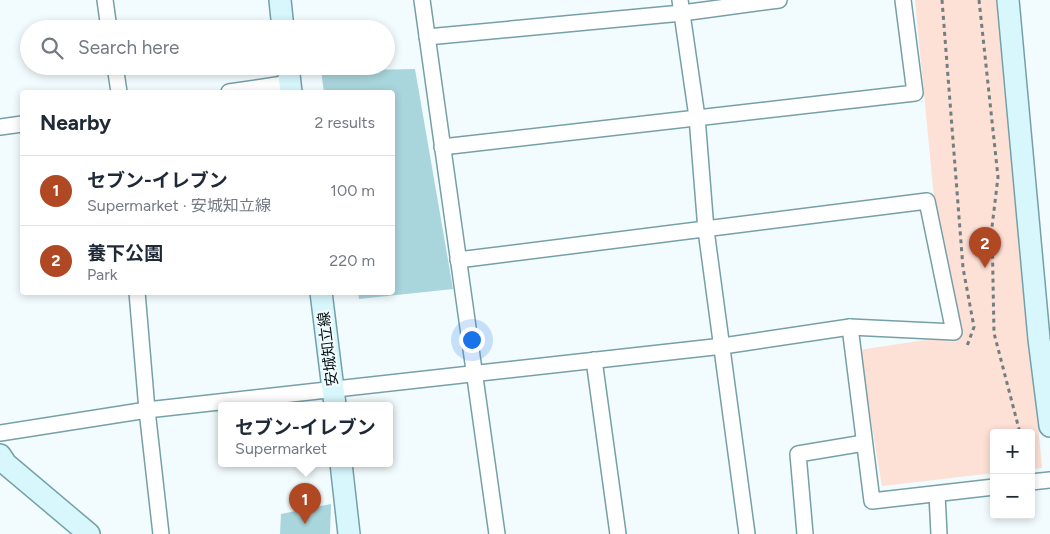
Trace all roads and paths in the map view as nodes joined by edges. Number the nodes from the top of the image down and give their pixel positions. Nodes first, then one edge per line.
1 (105, 0) edge
2 (280, 0) edge
3 (422, 0) edge
4 (779, 0) edge
5 (903, 0) edge
6 (942, 0) edge
7 (979, 0) edge
8 (1008, 0) edge
9 (681, 7) edge
10 (108, 20) edge
11 (282, 20) edge
12 (427, 37) junction
13 (116, 75) edge
14 (290, 81) edge
15 (119, 90) edge
16 (240, 90) edge
17 (697, 117) junction
18 (20, 124) edge
19 (0, 127) edge
20 (442, 147) junction
21 (706, 230) junction
22 (458, 260) junction
23 (137, 295) edge
24 (321, 295) edge
25 (850, 327) junction
26 (1045, 339) edge
27 (723, 346) junction
28 (967, 346) dead end
29 (594, 360) junction
30 (474, 374) junction
31 (334, 397) edge
32 (262, 402) edge
33 (218, 405) edge
34 (147, 410) junction
35 (1050, 426) edge
36 (1019, 429) edge
37 (0, 433) edge
38 (864, 443) junction
39 (0, 455) edge
40 (341, 467) edge
41 (1050, 480) edge
42 (1035, 482) edge
43 (990, 487) edge
44 (937, 494) junction
45 (89, 534) edge
46 (161, 534) edge
47 (349, 534) edge
48 (497, 534) edge
49 (618, 534) edge
50 (747, 534) edge
51 (805, 534) edge
52 (939, 534) edge

1 - 10 street
2 - 11 street
3 - 12 street
4 - 9 street
5 - 17 street
6 - 28 path
7 - 36 path
8 - 26 street
9 - 12 street
9 - 17 street
12 - 20 street
13 - 15 street
14 - 16 street
17 - 20 street
17 - 21 street
18 - 19 street
20 - 22 street
21 - 22 street
21 - 25 street
21 - 27 street
22 - 30 street
23 - 34 street
24 - 31 street, 安城知立線
25 - 27 street
25 - 38 street
26 - 35 street
27 - 29 street
27 - 50 street
29 - 30 street
29 - 49 street
30 - 31 street
30 - 48 street
31 - 32 street
33 - 34 street
34 - 37 street
34 - 46 street
38 - 44 street
38 - 51 street
39 - 45 street
40 - 47 street
41 - 42 street
43 - 44 street
44 - 52 street

